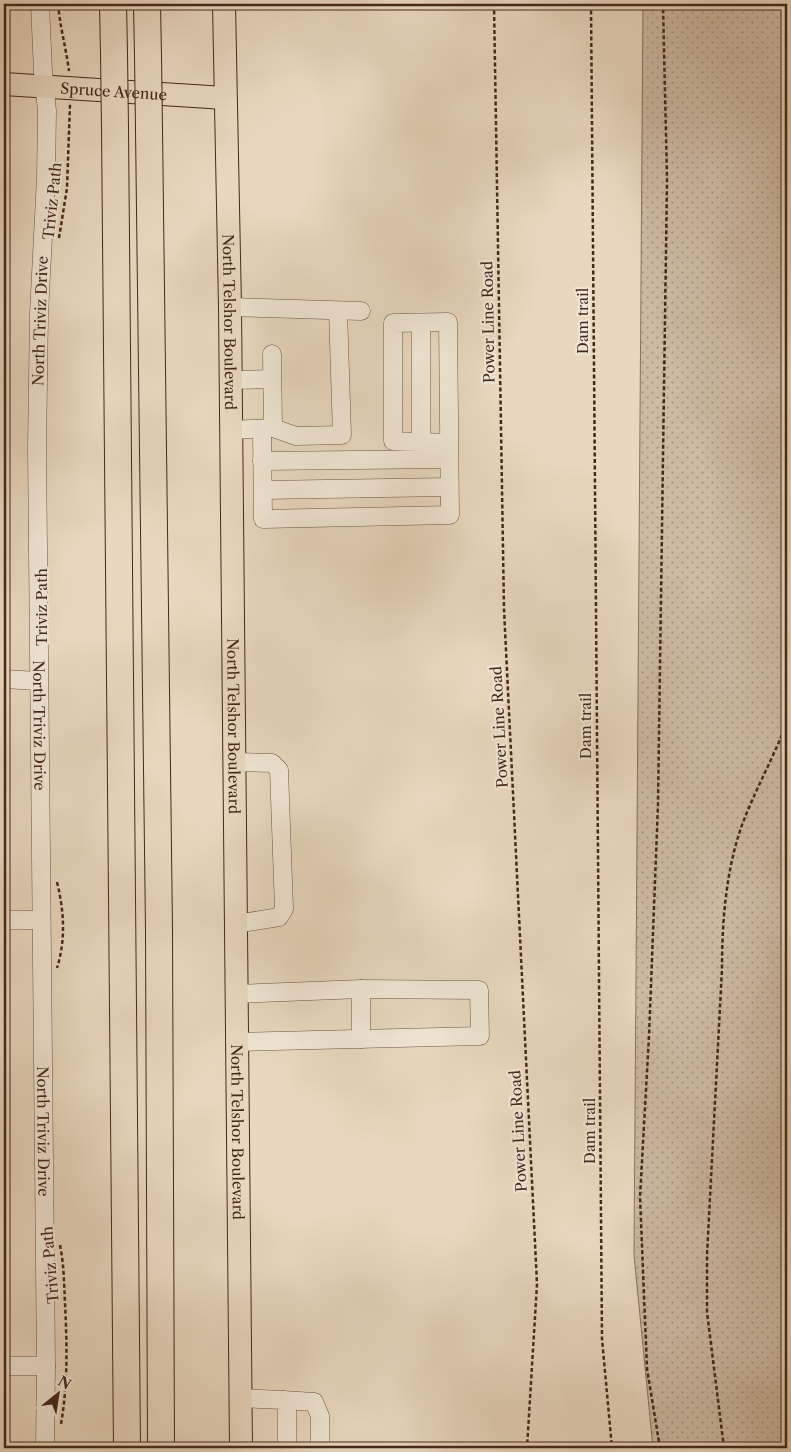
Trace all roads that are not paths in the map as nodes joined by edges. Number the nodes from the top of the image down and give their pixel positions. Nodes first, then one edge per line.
1 (40, 4) edge
2 (113, 4) edge
3 (147, 4) edge
4 (224, 4) edge
5 (4, 84) edge
6 (45, 86) junction
7 (225, 98) junction
8 (230, 307) junction
9 (338, 310) junction
10 (361, 311) dead end
11 (421, 323) junction
12 (272, 354) dead end
13 (272, 379) junction
14 (230, 380) junction
15 (267, 428) junction
16 (231, 430) junction
17 (421, 442) junction
18 (449, 451) junction
19 (262, 461) junction
20 (449, 487) junction
21 (263, 490) junction
22 (4, 679) edge
23 (38, 681) junction
24 (234, 762) junction
25 (4, 920) edge
26 (41, 920) junction
27 (236, 924) junction
28 (361, 989) junction
29 (236, 994) junction
30 (361, 1039) junction
31 (237, 1042) junction
32 (4, 1366) edge
33 (46, 1366) junction
34 (240, 1398) junction
35 (283, 1400) junction
36 (45, 1448) edge
37 (126, 1448) edge
38 (161, 1448) edge
39 (241, 1448) edge
40 (287, 1448) edge
41 (320, 1448) edge

1 - 6 street, North Triviz Drive
2 - 37 highway, bridge
3 - 38 highway, bridge
4 - 7 main road, North Telshor Boulevard
5 - 6 main road, Spruce Avenue
6 - 7 main road, Spruce Avenue
6 - 23 street, North Triviz Drive
7 - 8 main road, North Telshor Boulevard
8 - 9 street
8 - 14 main road, North Telshor Boulevard
9 - 10 street
9 - 15 street
11 - 17 street
11 - 17 street
11 - 18 street
12 - 13 street
13 - 14 street
13 - 15 street
14 - 16 main road, North Telshor Boulevard
15 - 16 street
15 - 19 street
16 - 24 main road, North Telshor Boulevard
17 - 18 street
18 - 19 street
18 - 20 street
19 - 21 street
20 - 21 street
20 - 21 street
22 - 23 street
23 - 26 street, North Triviz Drive
24 - 27 main road, North Telshor Boulevard
24 - 27 street
25 - 26 street
26 - 33 street, North Triviz Drive
27 - 29 main road, North Telshor Boulevard
28 - 29 street
28 - 30 street
28 - 30 street
29 - 31 main road, North Telshor Boulevard
30 - 31 street
31 - 34 main road, North Telshor Boulevard
32 - 33 street
33 - 36 street, North Triviz Drive
34 - 35 street
34 - 39 main road, North Telshor Boulevard
35 - 40 street
35 - 41 street

